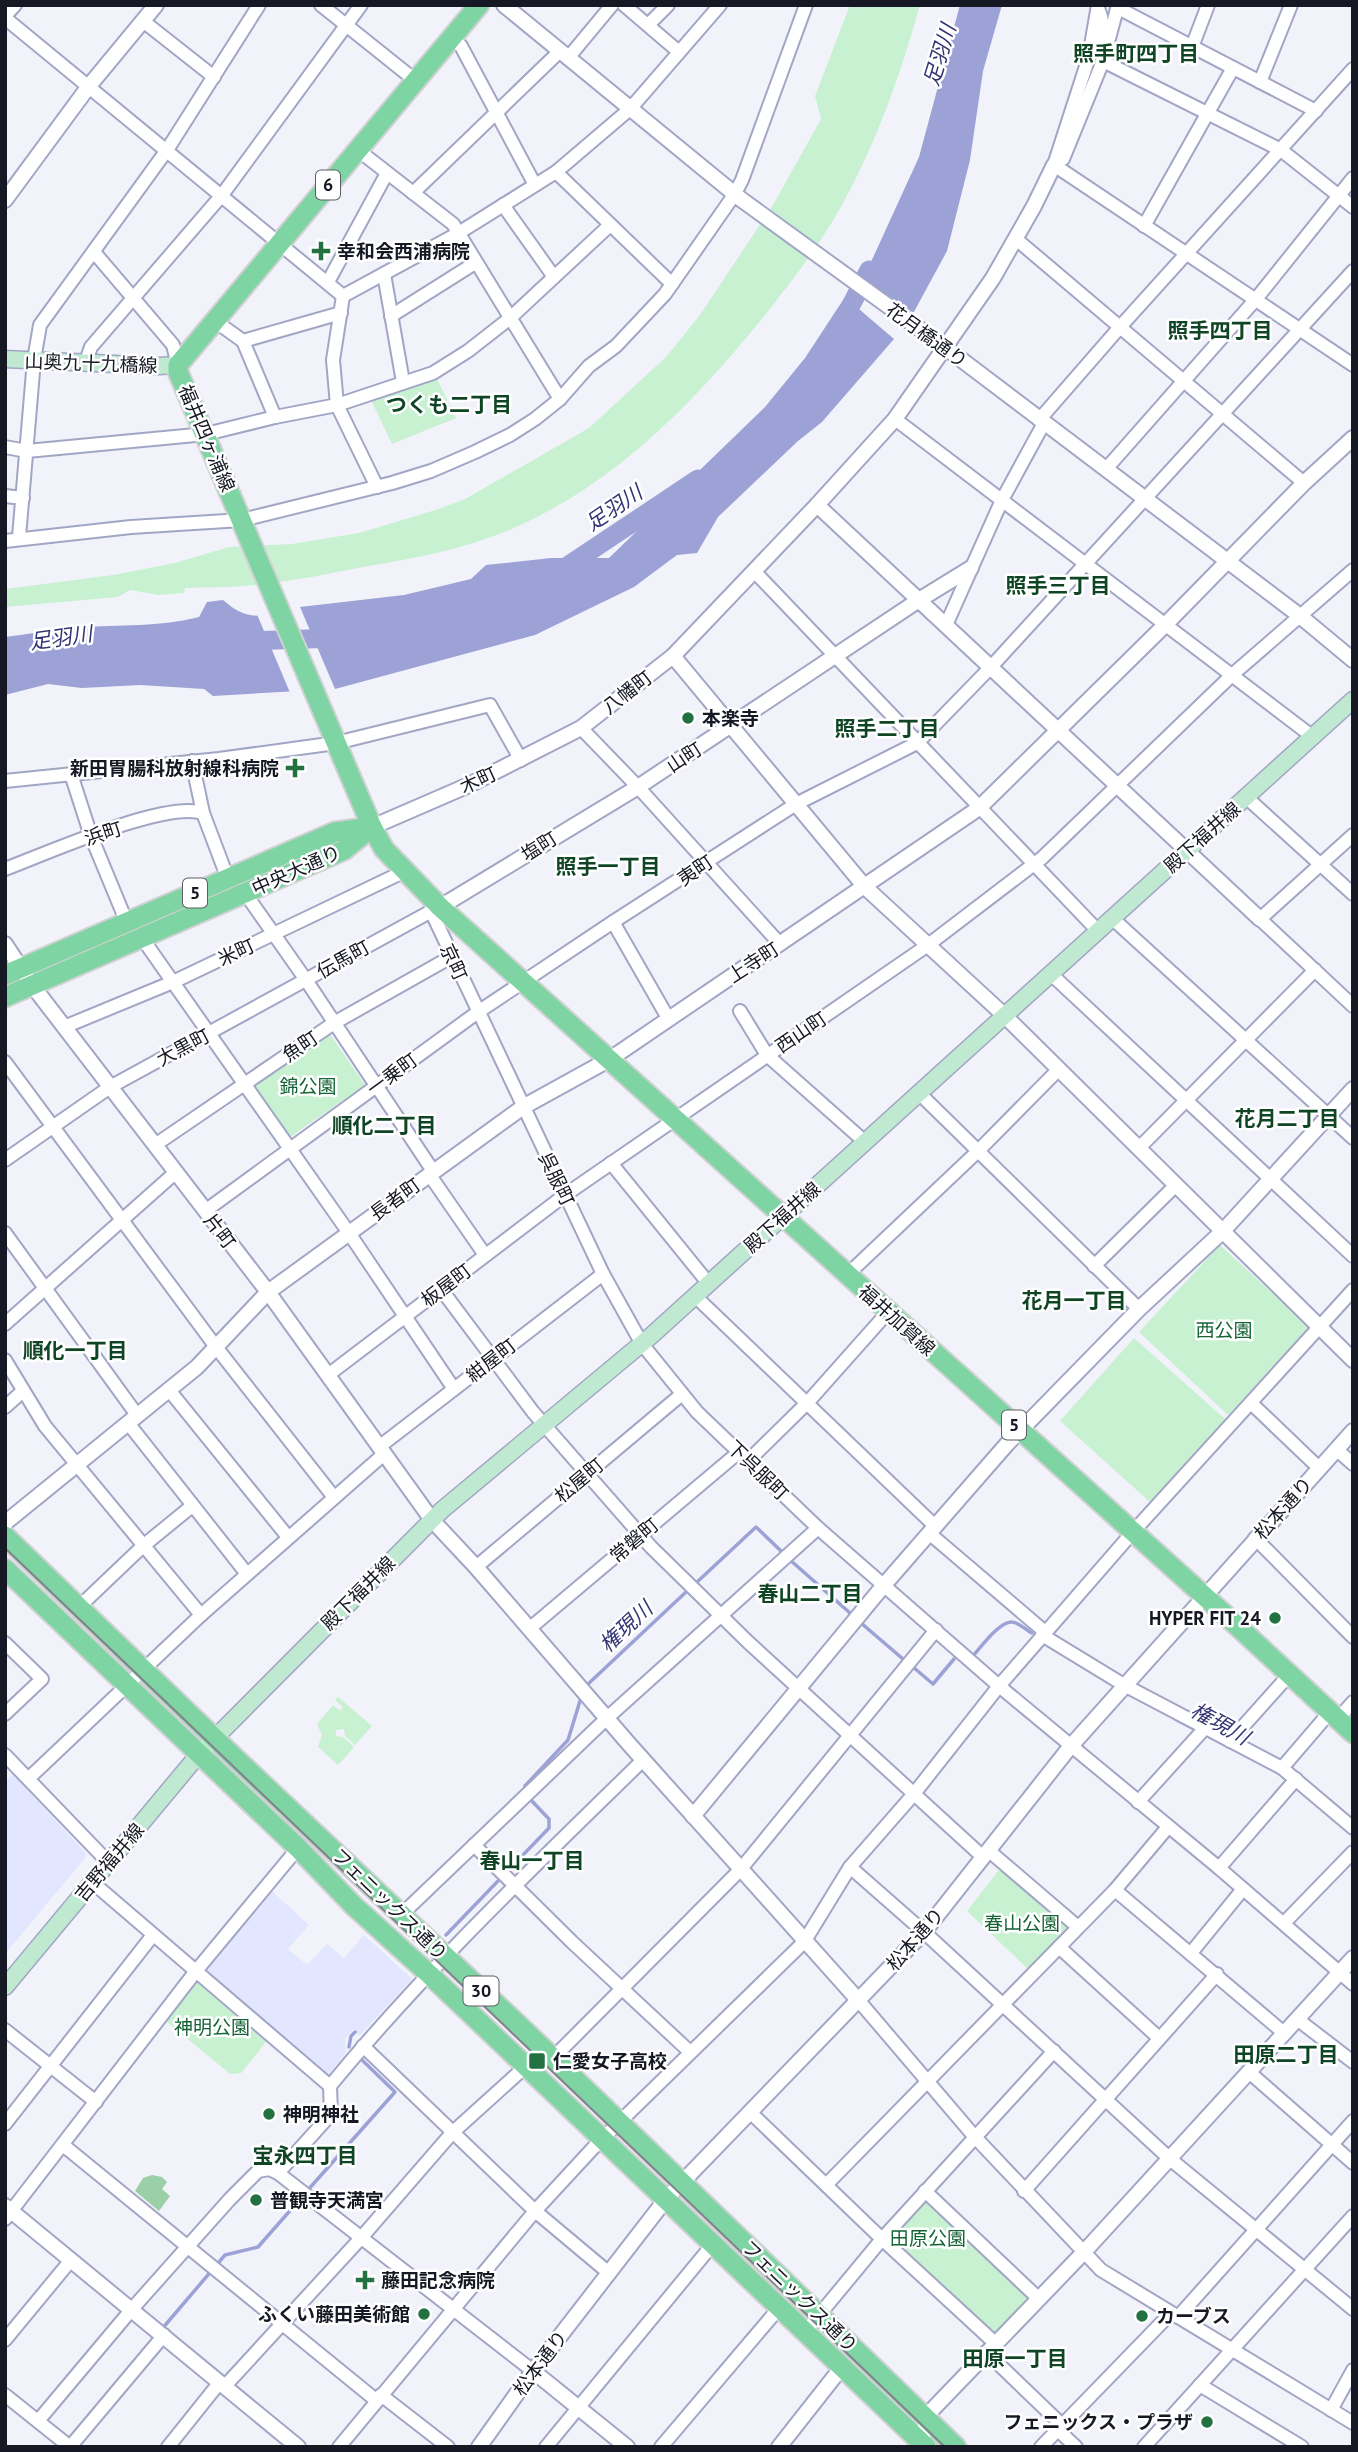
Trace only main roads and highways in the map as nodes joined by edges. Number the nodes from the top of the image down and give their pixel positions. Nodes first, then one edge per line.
1 (479, 5) edge
2 (5, 359) edge
3 (178, 365) junction
4 (1353, 701) edge
5 (372, 827) junction
6 (435, 909) joint
7 (20, 977) edge
8 (5, 997) edge
9 (783, 1217) junction
10 (5, 1536) edge
11 (6, 1568) edge
12 (1353, 1732) edge
13 (215, 1737) junction
14 (199, 1754) junction
15 (5, 1987) edge
16 (922, 2445) edge
17 (956, 2447) edge

1 - 3 main road, 福井四ヶ浦線 / 6
2 - 3 main road, 山奥九十九橋線
3 - 5 main road, 福井四ヶ浦線
4 - 9 main road, 殿下福井線
5 - 6 main road, 京町 / 5
5 - 7 main road, 中央大通り / 5
5 - 7 main road, 中央大通り / 5
6 - 9 main road, 福井加賀線 / 5
7 - 8 main road, 中央大通り / 5
9 - 12 main road, 福井加賀線 / 5
9 - 13 main road, 殿下福井線
10 - 13 main road, フェニックス通り / 30
11 - 14 main road, フェニックス通り / 30
13 - 14 main road, 吉野福井線
13 - 17 main road, フェニックス通り / 30
14 - 15 main road, 吉野福井線
14 - 16 main road, フェニックス通り / 30

